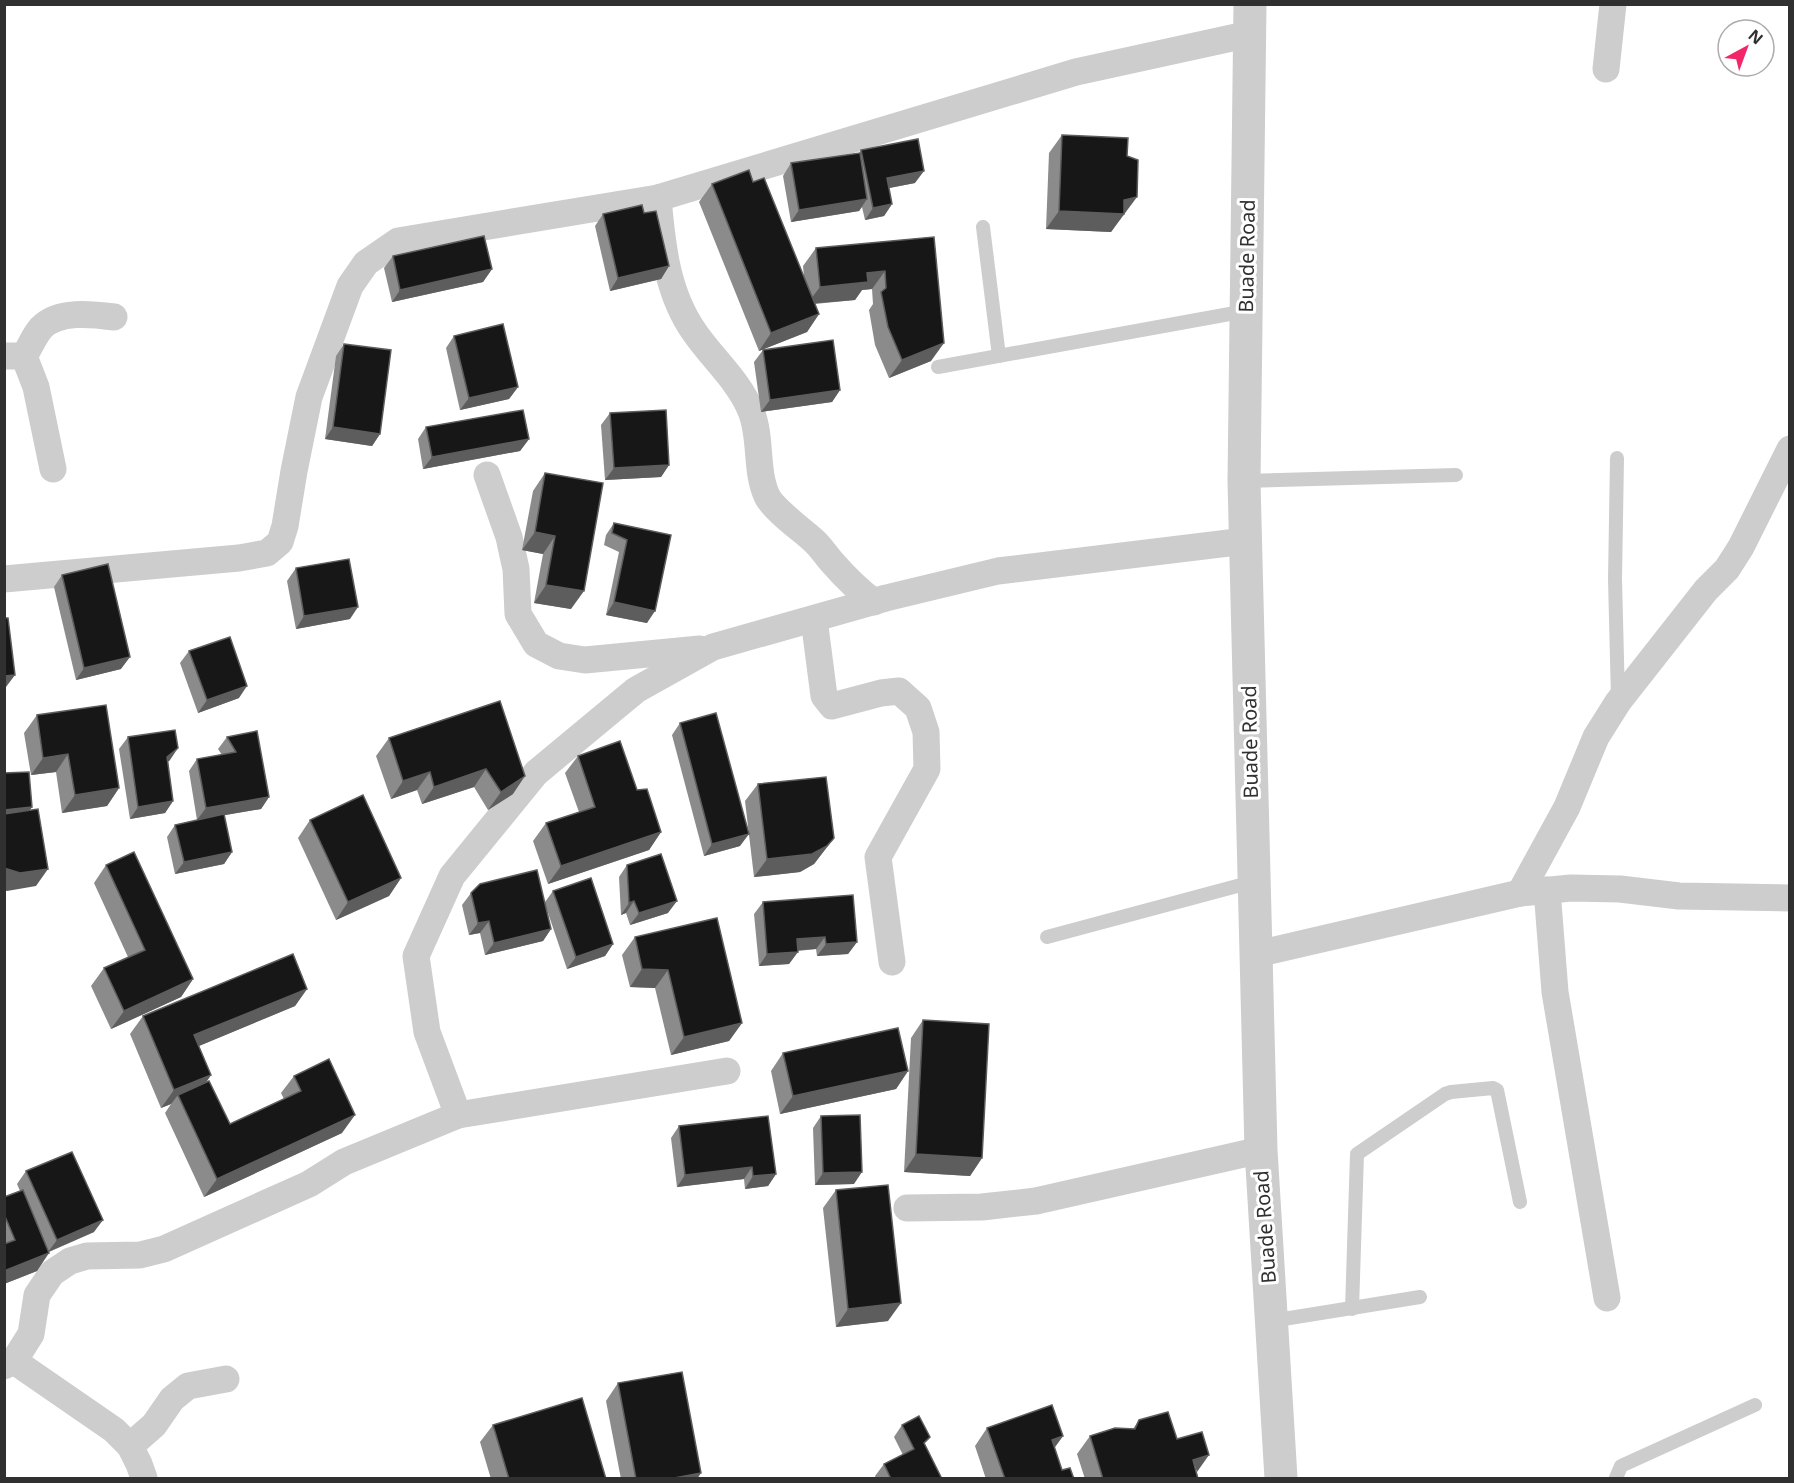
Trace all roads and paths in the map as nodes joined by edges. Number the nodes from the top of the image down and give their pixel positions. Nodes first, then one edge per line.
1 (1613, 4) edge
2 (1250, 19) edge
3 (1606, 69) dead end
4 (658, 198) junction
5 (983, 227) dead end
6 (1247, 310) junction
7 (114, 317) dead end
8 (14, 356) edge
9 (999, 356) junction
10 (938, 367) edge
11 (1790, 449) edge
12 (1617, 458) dead end
13 (53, 469) dead end
14 (487, 475) dead end
15 (1456, 475) dead end
16 (1244, 481) junction
17 (1245, 542) junction
18 (4, 579) edge
19 (874, 602) junction
20 (814, 619) junction
21 (713, 647) junction
22 (1618, 702) junction
23 (1252, 882) junction
24 (1547, 890) junction
25 (1520, 892) junction
26 (1790, 898) edge
27 (1047, 938) dead end
28 (1257, 954) junction
29 (892, 962) dead end
30 (727, 1071) dead end
31 (458, 1115) junction
32 (1261, 1150) junction
33 (1520, 1202) dead end
34 (907, 1208) dead end
35 (1420, 1297) dead end
36 (1607, 1298) dead end
37 (1352, 1309) junction
38 (1271, 1321) junction
39 (9, 1363) edge
40 (226, 1379) dead end
41 (1755, 1405) dead end
42 (130, 1446) junction
43 (144, 1479) edge
44 (1281, 1479) edge
45 (1616, 1479) edge

1 - 3 street
2 - 4 street
2 - 6 street, Buade Road
4 - 18 street
4 - 19 street
5 - 9 lane
6 - 9 lane
6 - 16 street, Buade Road
7 - 8 street
8 - 13 street
9 - 10 lane
11 - 22 street
12 - 22 lane
14 - 21 street
15 - 16 lane
16 - 17 street, Buade Road
17 - 19 street
17 - 23 street, Buade Road
19 - 20 street
20 - 21 street
20 - 29 street
21 - 31 street
22 - 25 street
23 - 27 lane
23 - 28 street, Buade Road
24 - 25 street
24 - 26 street
24 - 36 street
25 - 28 street
28 - 32 street, Buade Road
30 - 31 street
31 - 39 street
32 - 34 street
32 - 38 street, Buade Road
33 - 37 lane
35 - 37 lane
37 - 38 lane
38 - 44 street, Buade Road
39 - 42 street
40 - 42 street
41 - 45 lane
42 - 43 street

